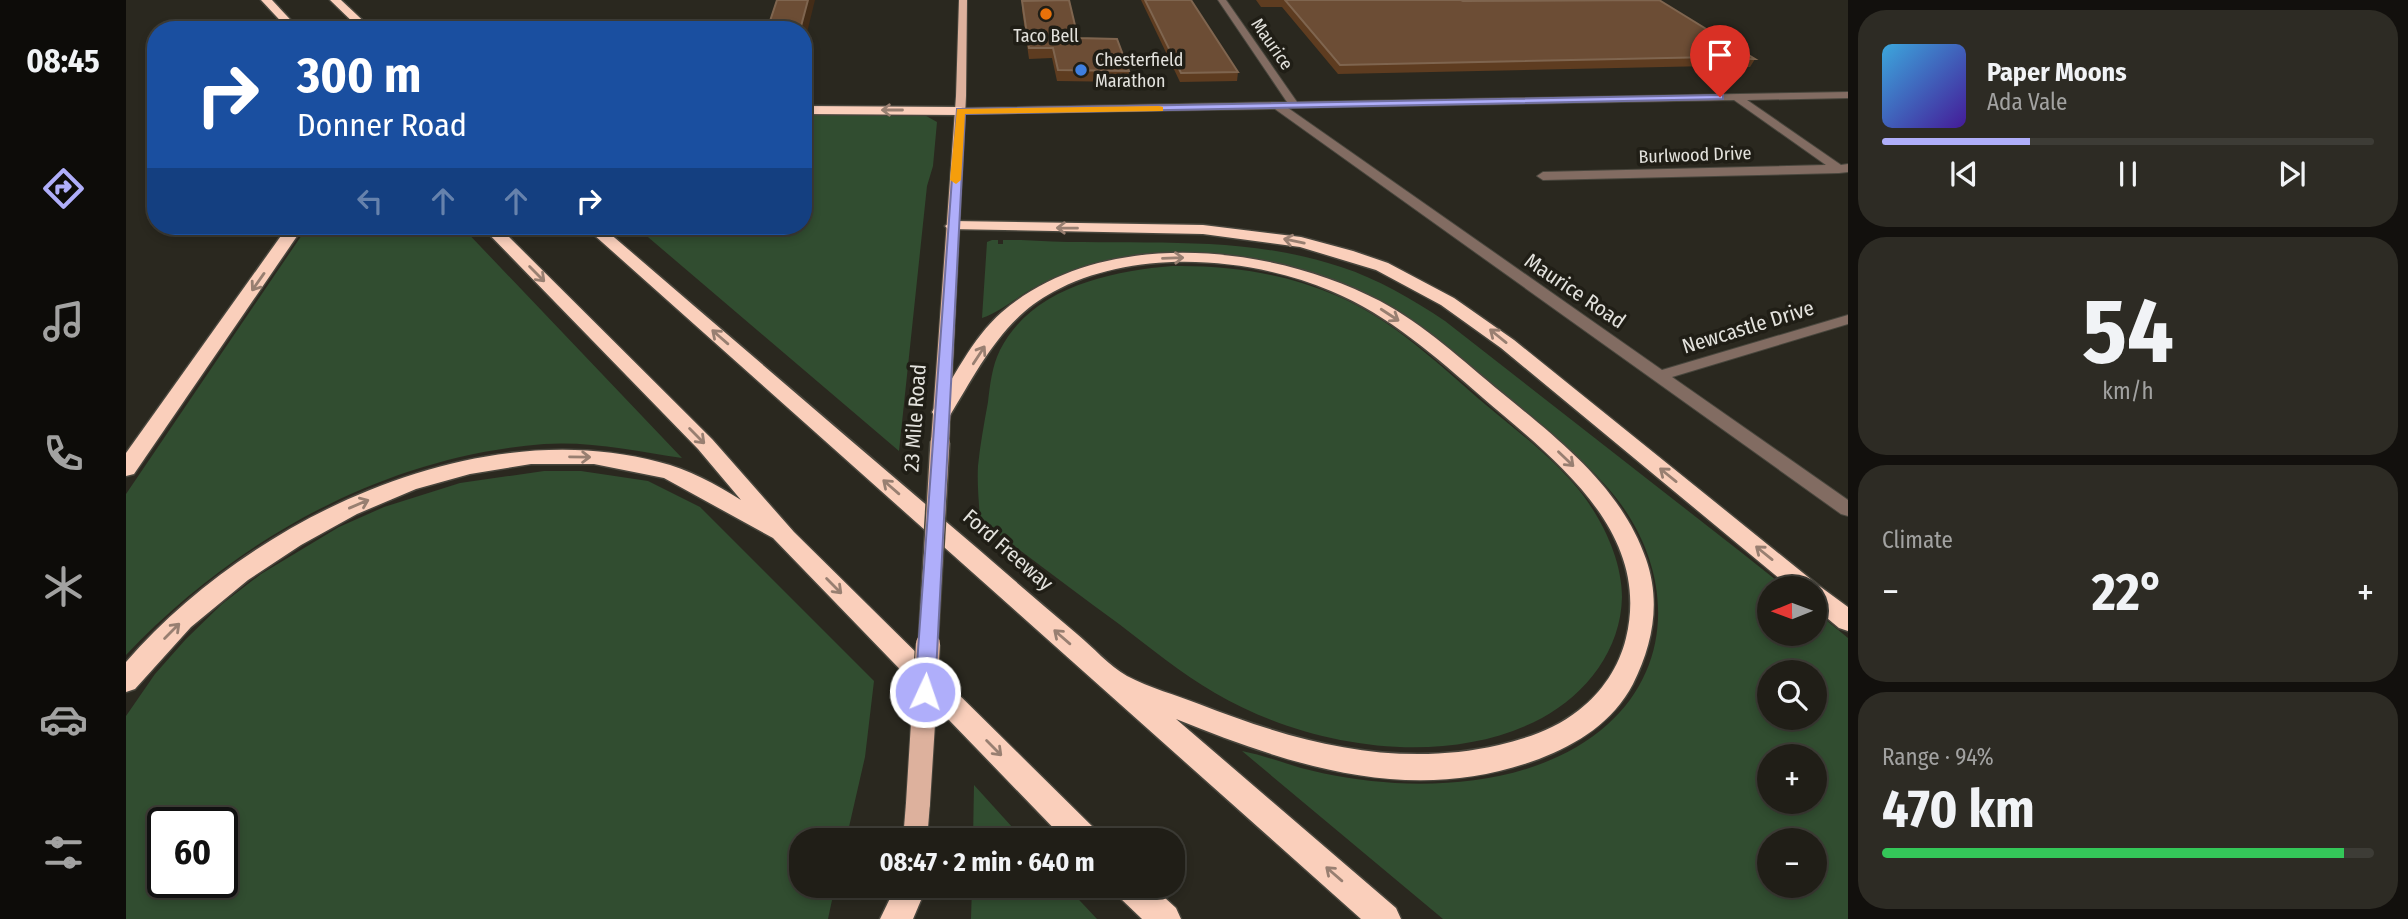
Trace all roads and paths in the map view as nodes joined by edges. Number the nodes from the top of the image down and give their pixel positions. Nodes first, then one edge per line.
1 (266, 0) edge
2 (335, 0) edge
3 (963, 0) edge
4 (1222, 0) edge
5 (346, 10) junction
6 (286, 21) edge
7 (358, 21) edge
8 (365, 21) edge
9 (1848, 95) edge
10 (1736, 97) junction
11 (1278, 106) junction
12 (1295, 106) junction
13 (812, 110) edge
14 (961, 111) junction
15 (1845, 170) edge
16 (1543, 176) dead end
17 (953, 226) junction
18 (290, 235) edge
19 (498, 235) edge
20 (602, 235) edge
21 (1848, 319) edge
22 (1661, 375) junction
23 (942, 412) junction
24 (126, 469) edge
25 (1848, 509) edge
26 (786, 538) junction
27 (1792, 576) edge
28 (1827, 604) edge
29 (1848, 621) edge
30 (126, 681) edge
31 (1114, 682) junction
32 (916, 828) edge
33 (1073, 828) edge
34 (906, 898) edge
35 (911, 898) edge
36 (1143, 898) edge
37 (896, 919) edge
38 (909, 919) edge
39 (1165, 919) edge
40 (1385, 919) edge

1 - 6 highway
2 - 5 highway
3 - 14 main road, 23 Mile Road
4 - 12 street, Maurice
5 - 7 highway
5 - 8 highway
9 - 10 street
10 - 12 street
10 - 15 street
11 - 12 street
11 - 14 street
11 - 22 street, Maurice Road
14 -> 13 highway
14 - 17 main road, 23 Mile Road
15 - 16 street, Burlwood Drive
17 - 23 main road, 23 Mile Road
27 -> 17 highway
18 -> 24 highway
19 -> 26 highway
31 -> 20 highway, Ford Freeway
21 - 22 street, Newcastle Drive
22 - 25 street, Maurice Road
23 -> 31 highway
23 - 32 main road, 23 Mile Road, bridge
30 -> 26 highway
26 -> 33 highway
28 - 29 highway
40 -> 31 highway, Ford Freeway
34 - 37 highway
35 - 38 main road
36 - 39 highway

